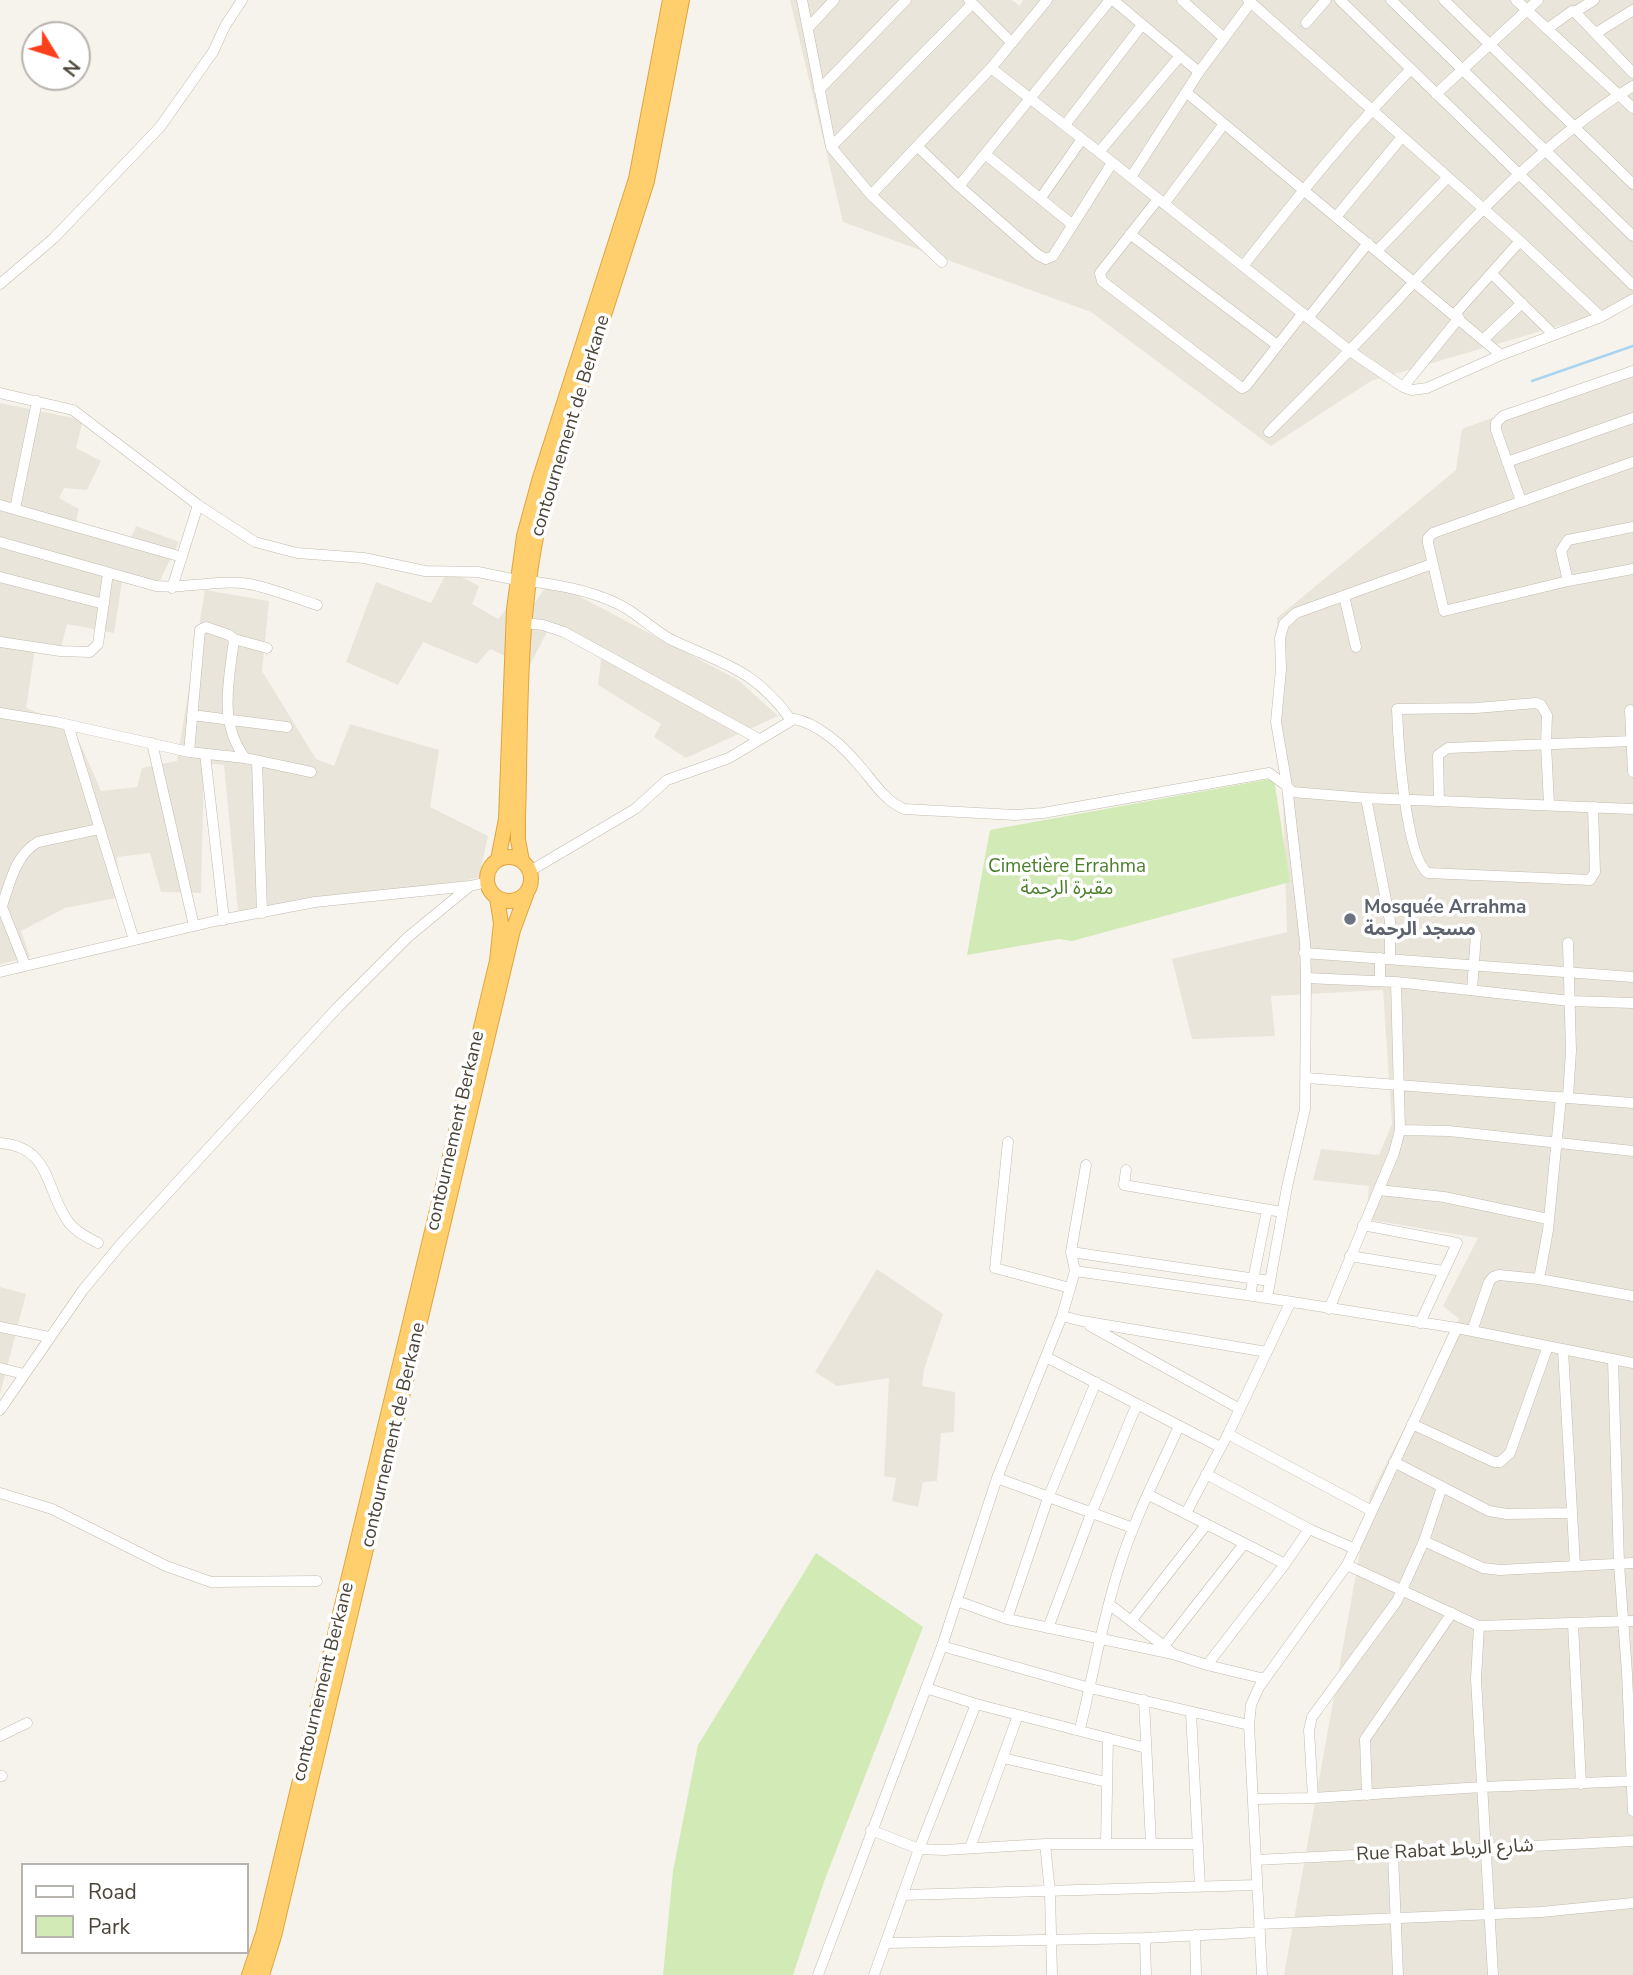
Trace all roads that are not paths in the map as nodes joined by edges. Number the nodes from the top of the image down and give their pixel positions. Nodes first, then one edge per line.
1 (242, 0) edge
2 (670, 0) edge
3 (682, 0) edge
4 (802, 0) edge
5 (834, 0) edge
6 (906, 0) edge
7 (1047, 0) edge
8 (1112, 0) edge
9 (1182, 0) edge
10 (1326, 0) edge
11 (1340, 0) edge
12 (1391, 0) edge
13 (1444, 0) edge
14 (1516, 0) edge
15 (1538, 0) edge
16 (1594, 0) edge
17 (1250, 1) edge
18 (971, 2) edge
19 (1527, 10) junction
20 (1633, 10) edge
21 (1575, 12) junction
22 (1306, 23) dead end
23 (1142, 25) junction
24 (808, 28) junction
25 (1547, 29) junction
26 (1596, 33) junction
27 (1224, 38) junction
28 (1012, 43) junction
29 (1491, 45) junction
30 (1180, 56) junction
31 (991, 68) junction
32 (1411, 69) junction
33 (1463, 69) junction
34 (1199, 72) junction
35 (1633, 72) edge
36 (1633, 86) edge
37 (819, 90) junction
38 (1186, 92) junction
39 (1436, 94) junction
40 (1619, 94) junction
41 (1031, 99) junction
42 (1633, 108) edge
43 (1371, 109) junction
44 (1224, 124) junction
45 (1065, 125) junction
46 (1573, 127) junction
47 (1402, 136) junction
48 (1082, 138) junction
49 (917, 146) junction
50 (831, 147) junction
51 (1544, 150) junction
52 (1099, 152) junction
53 (985, 155) junction
54 (1112, 163) junction
55 (1518, 174) junction
56 (1131, 177) junction
57 (1448, 177) junction
58 (1633, 184) edge
59 (958, 186) junction
60 (1303, 190) junction
61 (872, 195) junction
62 (1041, 199) junction
63 (1161, 202) junction
64 (1481, 209) junction
65 (1336, 217) junction
66 (1073, 225) junction
67 (1130, 234) junction
68 (1633, 236) edge
69 (1520, 241) junction
70 (1368, 243) junction
71 (1377, 251) junction
72 (942, 262) dead end
73 (1244, 266) junction
74 (1492, 274) junction
75 (1415, 281) junction
76 (0, 284) edge
77 (1633, 285) edge
78 (1633, 299) edge
79 (1522, 303) junction
80 (1306, 315) junction
81 (1457, 316) junction
82 (1601, 317) junction
83 (1554, 335) junction
84 (1484, 339) junction
85 (1277, 345) junction
86 (1350, 351) junction
87 (1501, 355) junction
88 (1633, 371) edge
89 (1403, 387) junction
90 (0, 393) edge
91 (37, 401) junction
92 (1633, 418) edge
93 (1269, 432) dead end
94 (1507, 462) junction
95 (1633, 463) edge
96 (1521, 501) junction
97 (0, 505) edge
98 (198, 505) junction
99 (15, 509) junction
100 (1633, 527) edge
101 (0, 542) edge
102 (181, 557) junction
103 (1432, 564) junction
104 (1633, 569) edge
105 (108, 573) junction
106 (0, 578) edge
107 (523, 580) junction
108 (1569, 581) junction
109 (172, 588) junction
110 (1344, 596) junction
111 (104, 604) junction
112 (317, 605) dead end
113 (525, 623) junction
114 (234, 639) junction
115 (0, 642) edge
116 (1356, 647) dead end
117 (267, 648) dead end
118 (1630, 710) dead end
119 (0, 713) edge
120 (192, 715) junction
121 (227, 719) junction
122 (791, 720) junction
123 (68, 725) junction
124 (287, 727) dead end
125 (759, 738) junction
126 (1632, 741) edge
127 (152, 743) junction
128 (1546, 745) junction
129 (189, 752) junction
130 (205, 754) junction
131 (244, 758) junction
132 (257, 761) junction
133 (311, 772) dead end
134 (1633, 772) edge
135 (1287, 786) junction
136 (1366, 797) junction
137 (1404, 800) junction
138 (1439, 801) junction
139 (1549, 804) junction
140 (1593, 807) junction
141 (1633, 809) edge
142 (99, 830) junction
143 (498, 860) junction
144 (526, 866) junction
145 (487, 882) junction
146 (470, 886) junction
147 (526, 894) junction
148 (497, 898) junction
149 (1, 904) edge
150 (262, 912) junction
151 (224, 920) junction
152 (194, 926) junction
153 (1476, 935) dead end
154 (134, 940) junction
155 (1568, 943) dead end
156 (1304, 953) junction
157 (1385, 958) junction
158 (1474, 964) junction
159 (25, 965) junction
160 (1569, 971) junction
161 (0, 972) edge
162 (1633, 977) edge
163 (1306, 978) junction
164 (1380, 981) junction
165 (1396, 982) junction
166 (1472, 990) junction
167 (1570, 1001) junction
168 (1633, 1003) edge
169 (1307, 1078) junction
170 (1399, 1084) junction
171 (1564, 1097) junction
172 (1633, 1103) edge
173 (1400, 1130) junction
174 (1008, 1142) dead end
175 (1558, 1142) junction
176 (0, 1143) edge
177 (1633, 1151) edge
178 (1086, 1165) dead end
179 (1126, 1170) dead end
180 (1379, 1190) junction
181 (1267, 1210) junction
182 (1282, 1212) junction
183 (1548, 1219) junction
184 (1363, 1225) junction
185 (98, 1243) dead end
186 (1071, 1252) junction
187 (1350, 1256) junction
188 (1443, 1270) junction
189 (1075, 1272) junction
190 (1252, 1279) junction
191 (1539, 1279) junction
192 (1270, 1281) junction
193 (1070, 1288) junction
194 (1250, 1296) junction
195 (1633, 1296) edge
196 (1267, 1298) junction
197 (1290, 1303) junction
198 (1329, 1308) junction
199 (1062, 1315) junction
200 (1082, 1321) junction
201 (1420, 1323) junction
202 (0, 1327) edge
203 (1457, 1328) junction
204 (1472, 1331) junction
205 (49, 1338) junction
206 (1548, 1346) junction
207 (1563, 1350) junction
208 (1267, 1352) junction
209 (1046, 1357) junction
210 (1613, 1360) junction
211 (1633, 1363) edge
212 (0, 1368) edge
213 (24, 1374) junction
214 (1096, 1382) junction
215 (1137, 1404) junction
216 (0, 1409) edge
217 (1240, 1409) junction
218 (1412, 1424) junction
219 (1179, 1426) junction
220 (1228, 1434) junction
221 (1220, 1447) junction
222 (1394, 1462) junction
223 (1206, 1474) junction
224 (997, 1478) junction
225 (1443, 1487) junction
226 (0, 1493) edge
227 (1149, 1495) junction
228 (1048, 1497) junction
229 (1372, 1511) junction
230 (1186, 1513) junction
231 (1571, 1513) junction
232 (1091, 1514) junction
233 (1206, 1525) junction
234 (1133, 1528) junction
235 (1309, 1529) junction
236 (1424, 1541) junction
237 (1244, 1544) junction
238 (1355, 1549) junction
239 (1633, 1563) edge
240 (1285, 1564) junction
241 (1619, 1564) junction
242 (1347, 1565) junction
243 (1575, 1566) junction
244 (317, 1581) dead end
245 (1402, 1591) junction
246 (957, 1601) junction
247 (1110, 1605) junction
248 (1452, 1613) junction
249 (1007, 1619) junction
250 (1131, 1621) junction
251 (1628, 1621) edge
252 (1573, 1623) junction
253 (1479, 1626) junction
254 (1048, 1628) junction
255 (1100, 1638) junction
256 (942, 1646) junction
257 (1164, 1646) junction
258 (1173, 1654) junction
259 (1207, 1665) junction
260 (1630, 1673) edge
261 (1265, 1679) junction
262 (926, 1688) junction
263 (1090, 1688) junction
264 (1144, 1700) junction
265 (976, 1703) junction
266 (1191, 1712) junction
267 (1018, 1715) junction
268 (27, 1723) dead end
269 (1249, 1725) junction
270 (1080, 1729) junction
271 (0, 1736) edge
272 (1108, 1738) junction
273 (1146, 1748) junction
274 (1003, 1758) junction
275 (1632, 1781) edge
276 (1106, 1782) junction
277 (1581, 1784) junction
278 (1482, 1787) junction
279 (1367, 1795) junction
280 (1313, 1798) junction
281 (1253, 1799) junction
282 (1633, 1811) edge
283 (872, 1830) junction
284 (1633, 1841) edge
285 (1045, 1844) junction
286 (1106, 1844) junction
287 (1151, 1844) junction
288 (1198, 1844) junction
289 (970, 1848) junction
290 (1486, 1848) junction
291 (919, 1849) junction
292 (1393, 1854) junction
293 (1256, 1860) junction
294 (1258, 1885) junction
295 (1200, 1887) junction
296 (1049, 1892) junction
297 (902, 1895) junction
298 (1633, 1903) edge
299 (1490, 1912) junction
300 (1394, 1918) junction
301 (1259, 1928) junction
302 (1195, 1935) junction
303 (1145, 1938) junction
304 (1051, 1940) junction
305 (887, 1943) junction
306 (249, 1975) edge
307 (262, 1975) edge
308 (818, 1975) edge
309 (874, 1975) edge
310 (1052, 1975) edge
311 (1146, 1975) edge
312 (1196, 1975) edge
313 (1262, 1975) edge
314 (1398, 1975) edge
315 (1493, 1975) edge

1 - 76 street
2 - 107 highway
3 - 107 highway, contournement de Berkane
4 - 24 street
5 - 24 street
6 - 37 street
7 - 28 street
8 - 23 street
8 - 41 street
9 - 27 street
10 - 22 street
11 - 32 street
12 - 33 street
13 - 29 street
14 - 19 street
15 - 19 street
16 - 21 street
17 - 27 street
17 - 43 street
18 - 28 street
18 - 50 street
19 - 25 street
19 - 29 street
20 - 26 street
21 - 25 street
21 - 26 street
23 - 30 street
23 - 45 street
24 - 37 street
25 - 40 street
26 - 35 street
27 - 34 street
28 - 31 street
29 - 33 street
29 - 46 street
30 - 34 street
30 - 52 street
31 - 41 street
31 - 49 street
32 - 39 street
32 - 43 street
33 - 39 street
33 - 51 street
34 - 38 street
36 - 40 street
37 - 50 street
38 - 44 street
38 - 56 street
39 - 55 street
40 - 42 street
40 - 46 street
41 - 45 street
41 - 53 street
43 - 47 street
43 - 60 street
44 - 60 street
44 - 63 street
45 - 48 street
46 - 51 street
46 - 58 street
47 - 57 street
47 - 65 street
48 - 52 street
48 - 62 street
49 - 59 street
49 - 61 street
50 - 61 street
51 - 55 street
51 - 68 street
52 - 54 street
53 - 59 street
53 - 62 street
54 - 56 street
54 - 66 street
55 - 64 street
55 - 77 street
56 - 63 street
57 - 64 street
57 - 71 street
59 - 66 street
60 - 65 street
60 - 73 street
61 - 72 street
62 - 66 street
63 - 67 street
63 - 73 street
64 - 69 street
64 - 75 street
65 - 70 street
67 - 85 street
67 - 85 street
69 - 74 street
69 - 82 street
70 - 71 street
70 - 80 street
71 - 75 street
73 - 80 street
74 - 79 street
74 - 81 street
75 - 81 street
75 - 86 street
78 - 82 street
79 - 83 street
79 - 84 street
80 - 85 street
80 - 86 street
81 - 84 street
81 - 89 street
82 - 83 street
83 - 87 street
84 - 87 street
86 - 89 street
86 - 93 street
87 - 89 street
88 - 94 street
90 - 91 street
91 - 98 street
91 - 99 street
92 - 94 street
94 - 96 street
95 - 96 street
96 - 103 street
97 - 99 street
98 - 102 street
98 - 107 street
99 - 102 street
100 - 108 street
101 - 105 street
102 - 109 street
103 - 108 street
103 - 110 street
104 - 108 street
105 - 109 street
105 - 111 street
106 - 111 street
107 - 113 highway, contournement de Berkane
107 - 122 street
107 - 143 highway
109 - 112 street
110 - 116 street
110 - 135 street
111 - 115 street
113 - 125 street
113 - 144 highway, contournement de Berkane
114 - 117 street
114 - 120 street
114 - 121 street
118 - 126 street
119 - 123 street
120 - 121 street
120 - 129 street
121 - 124 street
121 - 131 street
122 - 125 street
122 - 135 street
123 - 127 street
123 - 142 street
125 - 144 street
126 - 128 street
126 - 134 street
127 - 129 street
127 - 152 street
128 - 137 street
128 - 138 street
128 - 139 street
129 - 130 street
130 - 131 street
130 - 151 street
131 - 132 street
132 - 133 street
132 - 150 street
135 - 136 street
135 - 156 street
136 - 137 street
136 - 157 street
137 - 138 street
137 - 140 street
138 - 139 street
139 - 140 street
140 - 141 street
142 - 149 street
142 - 154 street
143 - 144 highway
143 - 145 highway
144 - 147 highway
145 - 146 street
145 - 148 highway
146 - 150 street
146 - 205 street
147 - 148 highway
147 - 307 highway, contournement de Berkane
148 - 306 highway, contournement Berkane
149 - 159 street
150 - 151 street
151 - 152 street
152 - 154 street
153 - 158 street
154 - 159 street
155 - 160 street
156 - 157 street
156 - 163 street
157 - 158 street
157 - 164 street
158 - 160 street
158 - 166 street
159 - 161 street
160 - 162 street
160 - 167 street
163 - 164 street
163 - 169 street
164 - 165 street
165 - 166 street
165 - 170 street
166 - 167 street
167 - 168 street
167 - 171 street
169 - 170 street
169 - 182 street
170 - 171 street
170 - 173 street
171 - 172 street
171 - 175 street
173 - 175 street
173 - 180 street
174 - 193 street
175 - 177 street
175 - 183 street
176 - 185 street
178 - 186 street
179 - 181 street
180 - 183 street
180 - 184 street
181 - 182 street
181 - 190 street
182 - 192 street
183 - 191 street
184 - 187 street
184 - 188 street
186 - 189 street
186 - 190 street
187 - 188 street
187 - 198 street
188 - 201 street
189 - 193 street
189 - 194 street
190 - 192 street
190 - 194 street
191 - 195 street
191 - 204 street
192 - 196 street
193 - 199 street
194 - 196 street
196 - 197 street
197 - 198 street
197 - 208 street
198 - 201 street
199 - 200 street
199 - 209 street
200 - 208 street
200 - 217 street
201 - 203 street
202 - 205 street
203 - 204 street
203 - 218 street
204 - 206 street
205 - 213 street
206 - 207 street
206 - 218 street
207 - 210 street
207 - 231 street
208 - 217 street
209 - 214 street
209 - 224 street
210 - 211 street
210 - 241 street
212 - 213 street
213 - 216 street
214 - 215 street
214 - 228 street
215 - 219 street
215 - 232 street
217 - 220 street
218 - 222 street
219 - 221 street
219 - 227 street
220 - 221 street
220 - 229 street
221 - 223 street
222 - 225 street
222 - 229 street
223 - 230 street
223 - 235 street
224 - 228 street
224 - 246 street
225 - 231 street
225 - 236 street
226 - 244 street
227 - 230 street
227 - 234 street
228 - 232 street
228 - 249 street
229 - 238 street
230 - 233 street
231 - 243 street
232 - 234 street
232 - 254 street
233 - 237 street
233 - 250 street
234 - 247 street
235 - 238 street
235 - 240 street
236 - 243 street
236 - 245 street
237 - 240 street
237 - 257 street
238 - 242 street
239 - 241 street
240 - 259 street
241 - 243 street
241 - 251 street
242 - 245 street
242 - 261 street
245 - 248 street
245 - 280 street
246 - 249 street
246 - 256 street
247 - 250 street
247 - 255 street
248 - 253 street
248 - 279 street
249 - 254 street
250 - 257 street
251 - 252 street
251 - 260 street
252 - 253 street
252 - 277 street
253 - 278 street
254 - 255 street
255 - 258 street
255 - 263 street
256 - 262 street
256 - 263 street
257 - 258 street
258 - 259 street
259 - 261 street
260 - 275 street
261 - 269 street
262 - 265 street
262 - 283 street
263 - 264 street
263 - 270 street
264 - 266 street
264 - 273 street
265 - 267 street
265 - 291 street
266 - 269 street
266 - 288 street
267 - 270 street
267 - 274 street
268 - 271 street
269 - 281 street
270 - 272 street
272 - 273 street
272 - 276 street
273 - 287 street
274 - 276 street
274 - 289 street
275 - 277 street
275 - 282 street
276 - 286 street
277 - 278 street
278 - 279 street
278 - 290 street
279 - 280 street
280 - 281 street
281 - 293 street
283 - 291 street
283 - 308 street
284 - 290 street, Rue Rabat شارع الرباط
285 - 286 street
285 - 289 street
285 - 296 street
286 - 287 street
287 - 288 street
288 - 295 street
289 - 291 street
290 - 292 street, Rue Rabat شارع الرباط
290 - 299 street
291 - 297 street
292 - 293 street, Rue Rabat شارع الرباط
292 - 300 street
293 - 294 street
294 - 295 street
294 - 301 street
295 - 296 street
296 - 297 street
296 - 304 street
297 - 305 street
298 - 299 street
299 - 300 street
299 - 315 street
300 - 301 street
300 - 314 street
301 - 302 street
301 - 313 street
302 - 303 street
302 - 312 street
303 - 304 street
303 - 311 street
304 - 305 street
304 - 310 street
305 - 309 street

